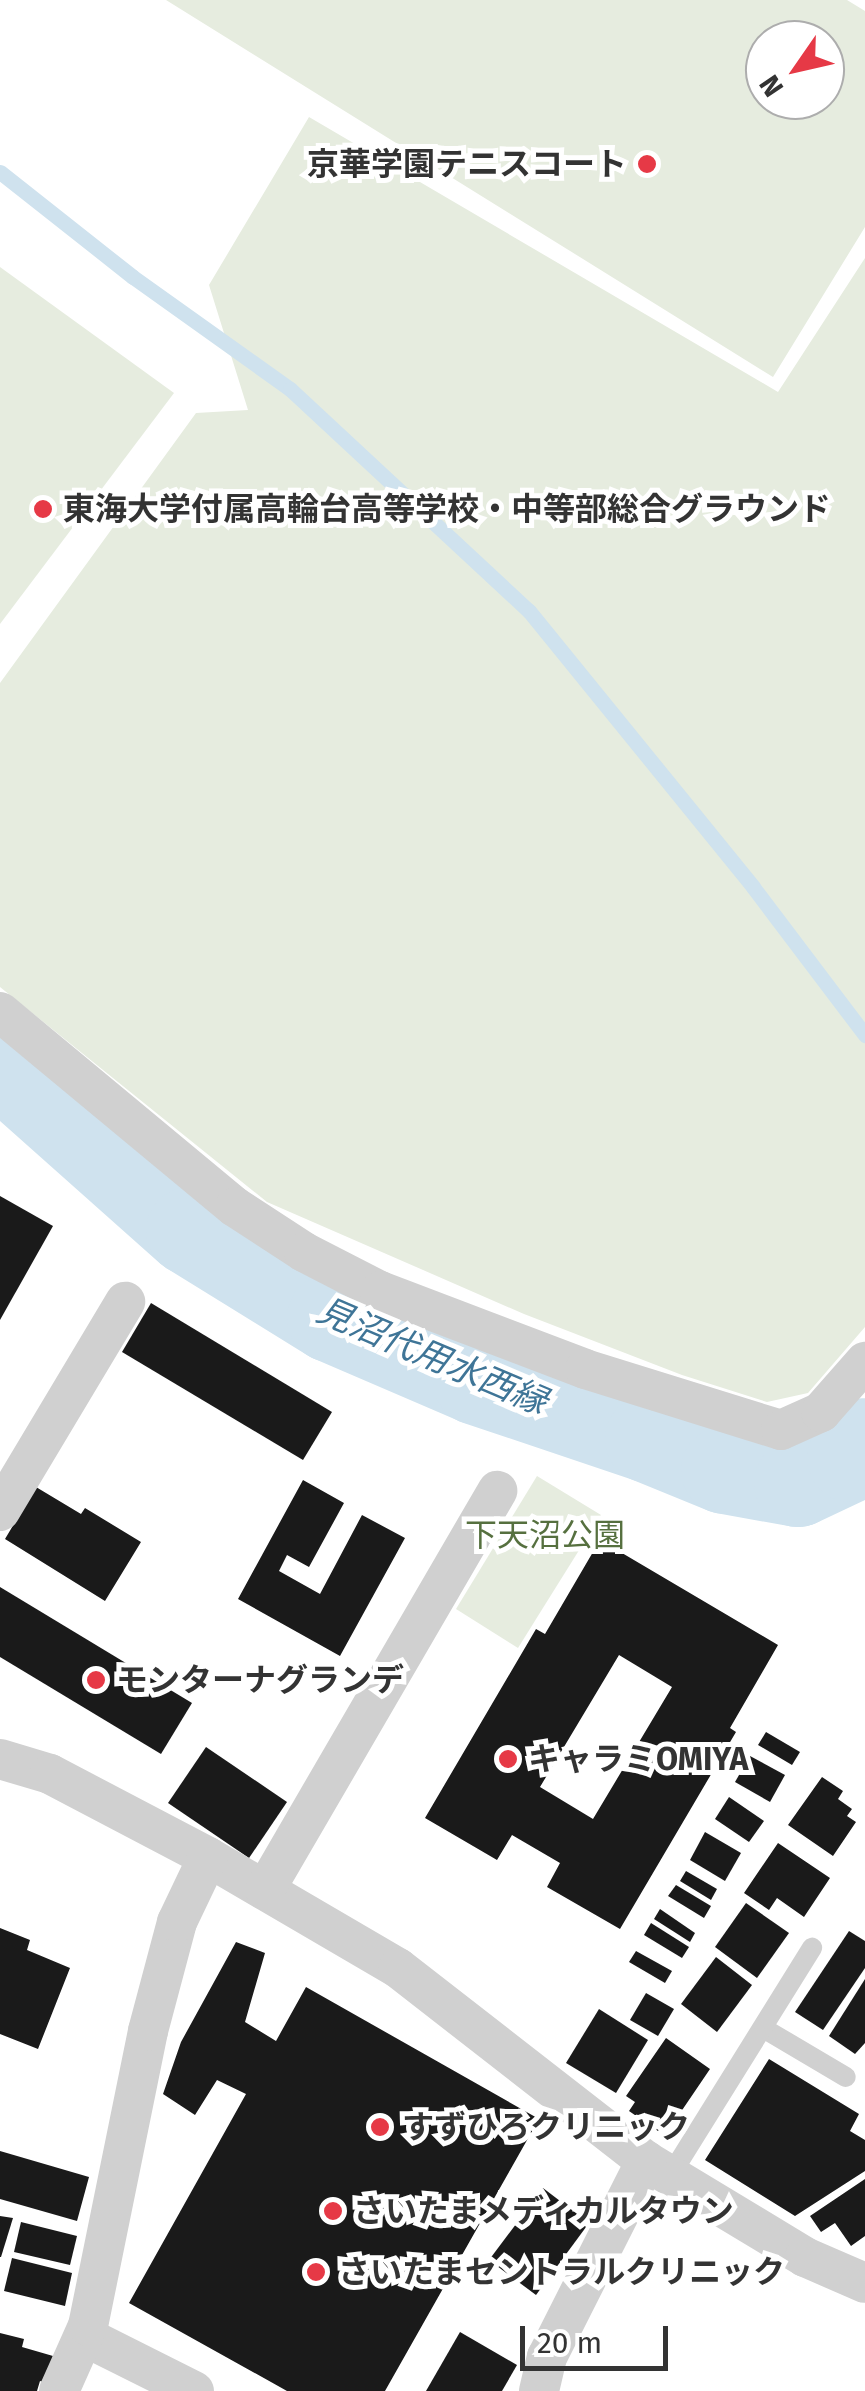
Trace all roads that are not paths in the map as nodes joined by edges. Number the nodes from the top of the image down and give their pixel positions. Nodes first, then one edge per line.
1 (0, 1012) edge
2 (124, 1302) dead end
3 (865, 1362) edge
4 (497, 1491) dead end
5 (0, 1512) edge
6 (0, 1759) edge
7 (208, 1857) junction
8 (264, 1890) junction
9 (812, 1948) dead end
10 (762, 2028) junction
11 (846, 2077) dead end
12 (658, 2168) junction
13 (865, 2282) edge
14 (84, 2336) junction
15 (59, 2391) edge
16 (194, 2391) edge
17 (539, 2391) edge

1 - 3 street
2 - 5 street
4 - 8 street
6 - 7 street
7 - 8 street
7 - 14 street
8 - 12 street
9 - 10 lane
10 - 11 lane
10 - 12 lane
12 - 13 street
12 - 17 street
14 - 15 street
14 - 16 street

